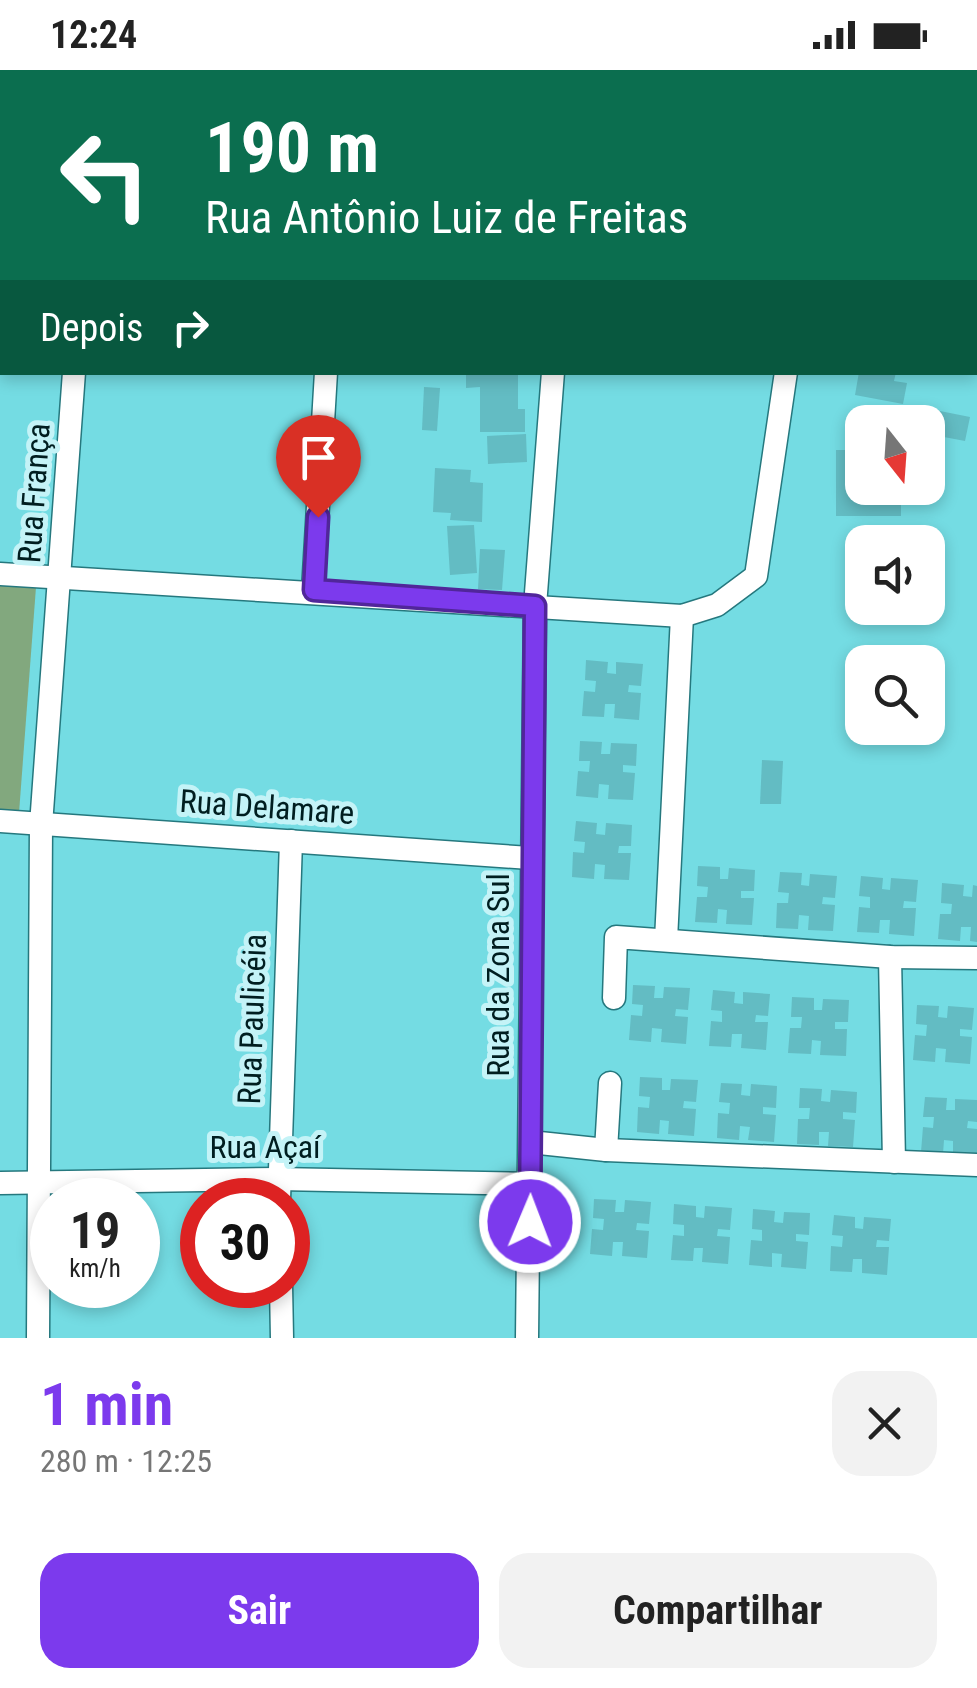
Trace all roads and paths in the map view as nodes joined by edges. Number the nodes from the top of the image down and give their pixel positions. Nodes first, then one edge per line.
1 (74, 375) edge
2 (326, 375) edge
3 (553, 375) edge
4 (786, 375) edge
5 (0, 574) edge
6 (60, 577) junction
7 (314, 590) junction
8 (535, 606) junction
9 (682, 616) junction
10 (0, 821) edge
11 (42, 825) junction
12 (290, 841) junction
13 (530, 858) junction
14 (666, 940) junction
15 (890, 958) junction
16 (977, 958) edge
17 (614, 998) dead end
18 (610, 1083) dead end
19 (530, 1142) junction
20 (606, 1150) junction
21 (894, 1162) junction
22 (977, 1164) edge
23 (36, 1178) edge
24 (278, 1178) edge
25 (30, 1182) edge
26 (0, 1184) edge
27 (531, 1184) junction
28 (310, 1188) edge
29 (38, 1308) edge
30 (281, 1308) edge
31 (38, 1338) edge
32 (282, 1338) edge
33 (527, 1338) edge

1 - 6 street, Rua França
2 - 7 street
3 - 8 street, Rua da Zona Sul
4 - 9 street
5 - 6 street
6 - 7 street
6 - 11 street, Rua França
7 - 8 street
8 - 9 street
8 - 13 street, Rua da Zona Sul
9 - 14 street
10 - 11 street, Rua Delamare
11 - 12 street, Rua Delamare
11 - 23 street, Rua França
12 - 13 street, Rua Delamare
12 - 24 street, Rua Paulicéia
13 - 19 street, Rua da Zona Sul
14 - 15 street
14 - 17 street
15 - 16 street
15 - 21 street
18 - 20 street
19 - 20 street
19 - 27 street, Rua da Zona Sul
20 - 21 street
21 - 22 street
25 - 26 street, Rua Açaí
27 - 28 street, Rua Açaí
27 - 33 street, Rua da Zona Sul
29 - 31 street, Rua França
30 - 32 street

